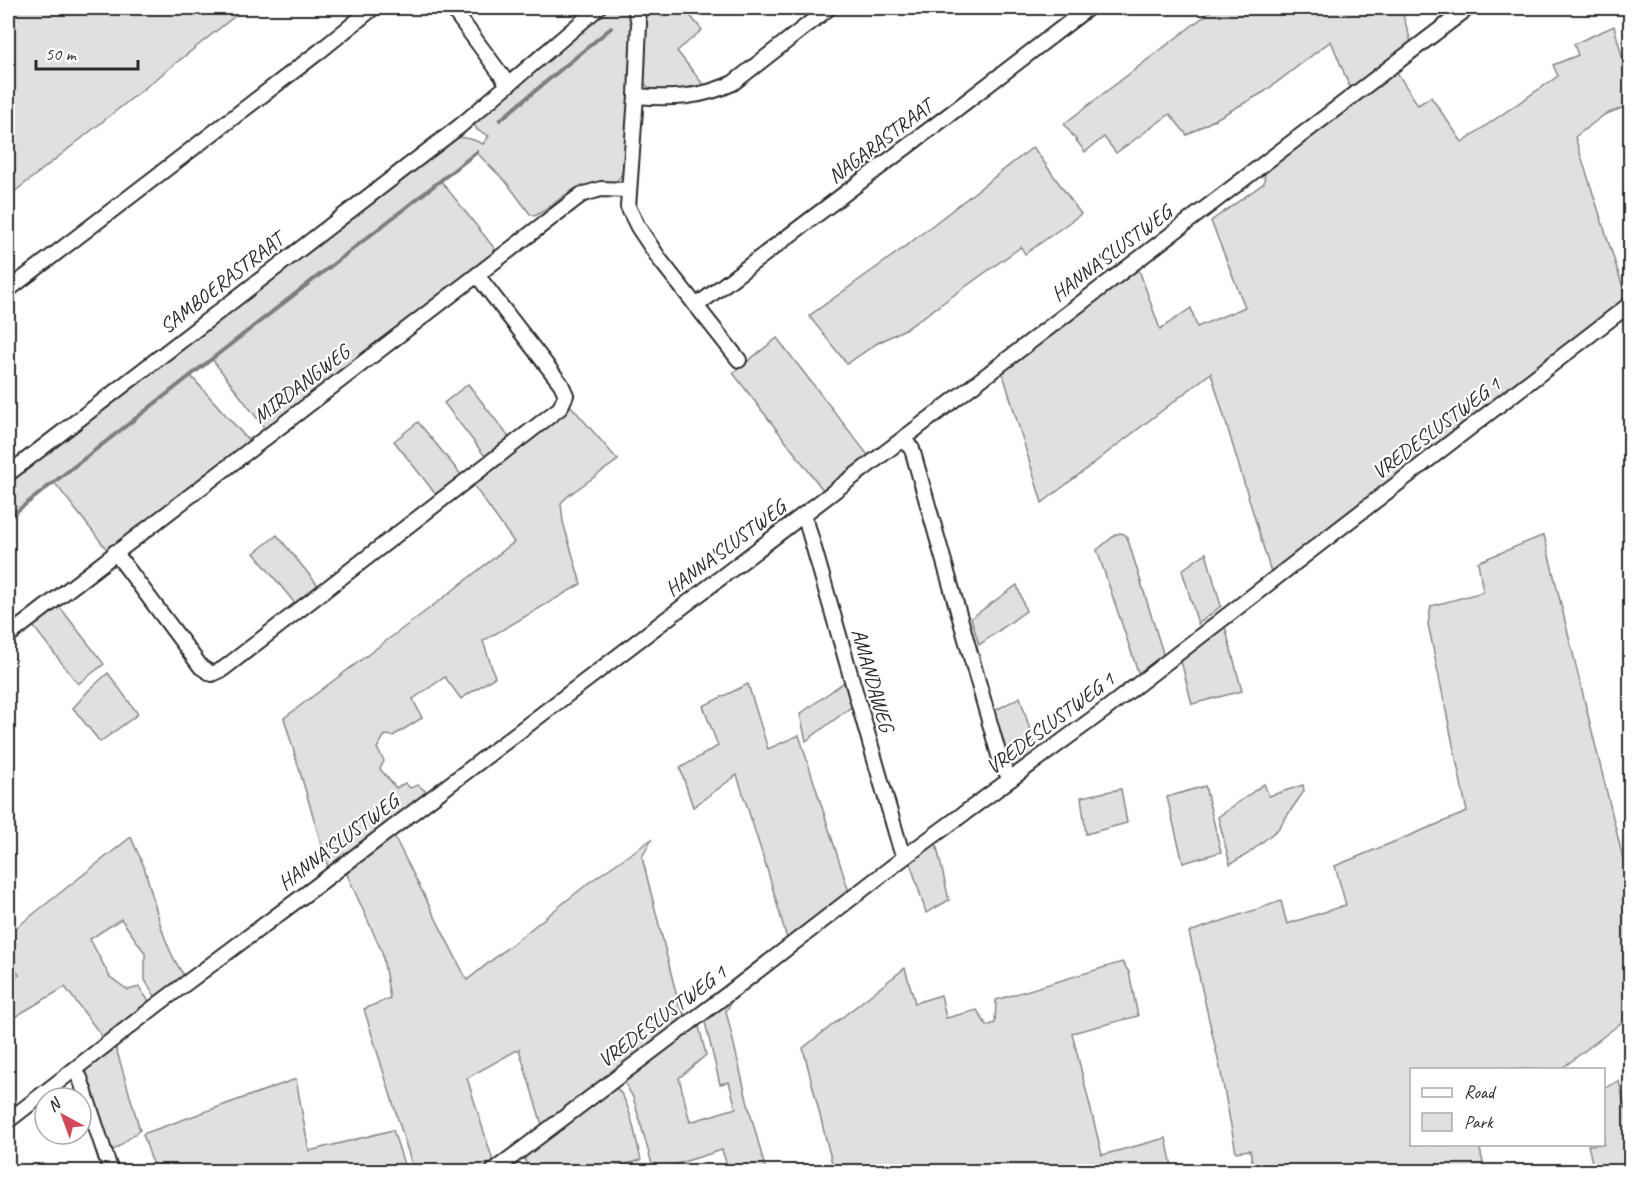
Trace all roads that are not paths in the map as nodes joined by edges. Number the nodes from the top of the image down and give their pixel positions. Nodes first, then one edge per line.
1 (373, 8) edge
2 (452, 8) edge
3 (598, 8) edge
4 (636, 8) edge
5 (829, 8) edge
6 (1088, 8) edge
7 (1468, 8) edge
8 (811, 13) edge
9 (508, 84) junction
10 (636, 96) junction
11 (629, 190) junction
12 (477, 275) junction
13 (8, 290) edge
14 (1630, 304) edge
15 (696, 306) junction
16 (739, 360) dead end
17 (903, 439) junction
18 (8, 474) edge
19 (802, 516) junction
20 (115, 552) junction
21 (8, 636) edge
22 (1011, 779) junction
23 (906, 856) junction
24 (74, 1070) junction
25 (8, 1121) edge
26 (111, 1172) edge
27 (492, 1172) edge

1 - 13 street
2 - 9 street
3 - 9 street, SAMBOERASTRAAT
4 - 10 street
5 - 8 street
6 - 15 street, NAGARASTRAAT
7 - 17 street, HANNA'SLUSTWEG
8 - 10 street
9 - 18 street, SAMBOERASTRAAT
10 - 11 street
11 - 12 street, MIRDANGWEG
11 - 15 street
12 - 20 street, MIRDANGWEG
12 - 20 street
14 - 22 street, VREDESLUSTWEG 1
15 - 16 street
17 - 19 street, HANNA'SLUSTWEG
17 - 22 street
19 - 23 street, AMANDAWEG
19 - 24 street, HANNA'SLUSTWEG
20 - 21 street, MIRDANGWEG
22 - 23 street, VREDESLUSTWEG 1
23 - 27 street, VREDESLUSTWEG 1
24 - 25 street, HANNA'SLUSTWEG
24 - 26 street

